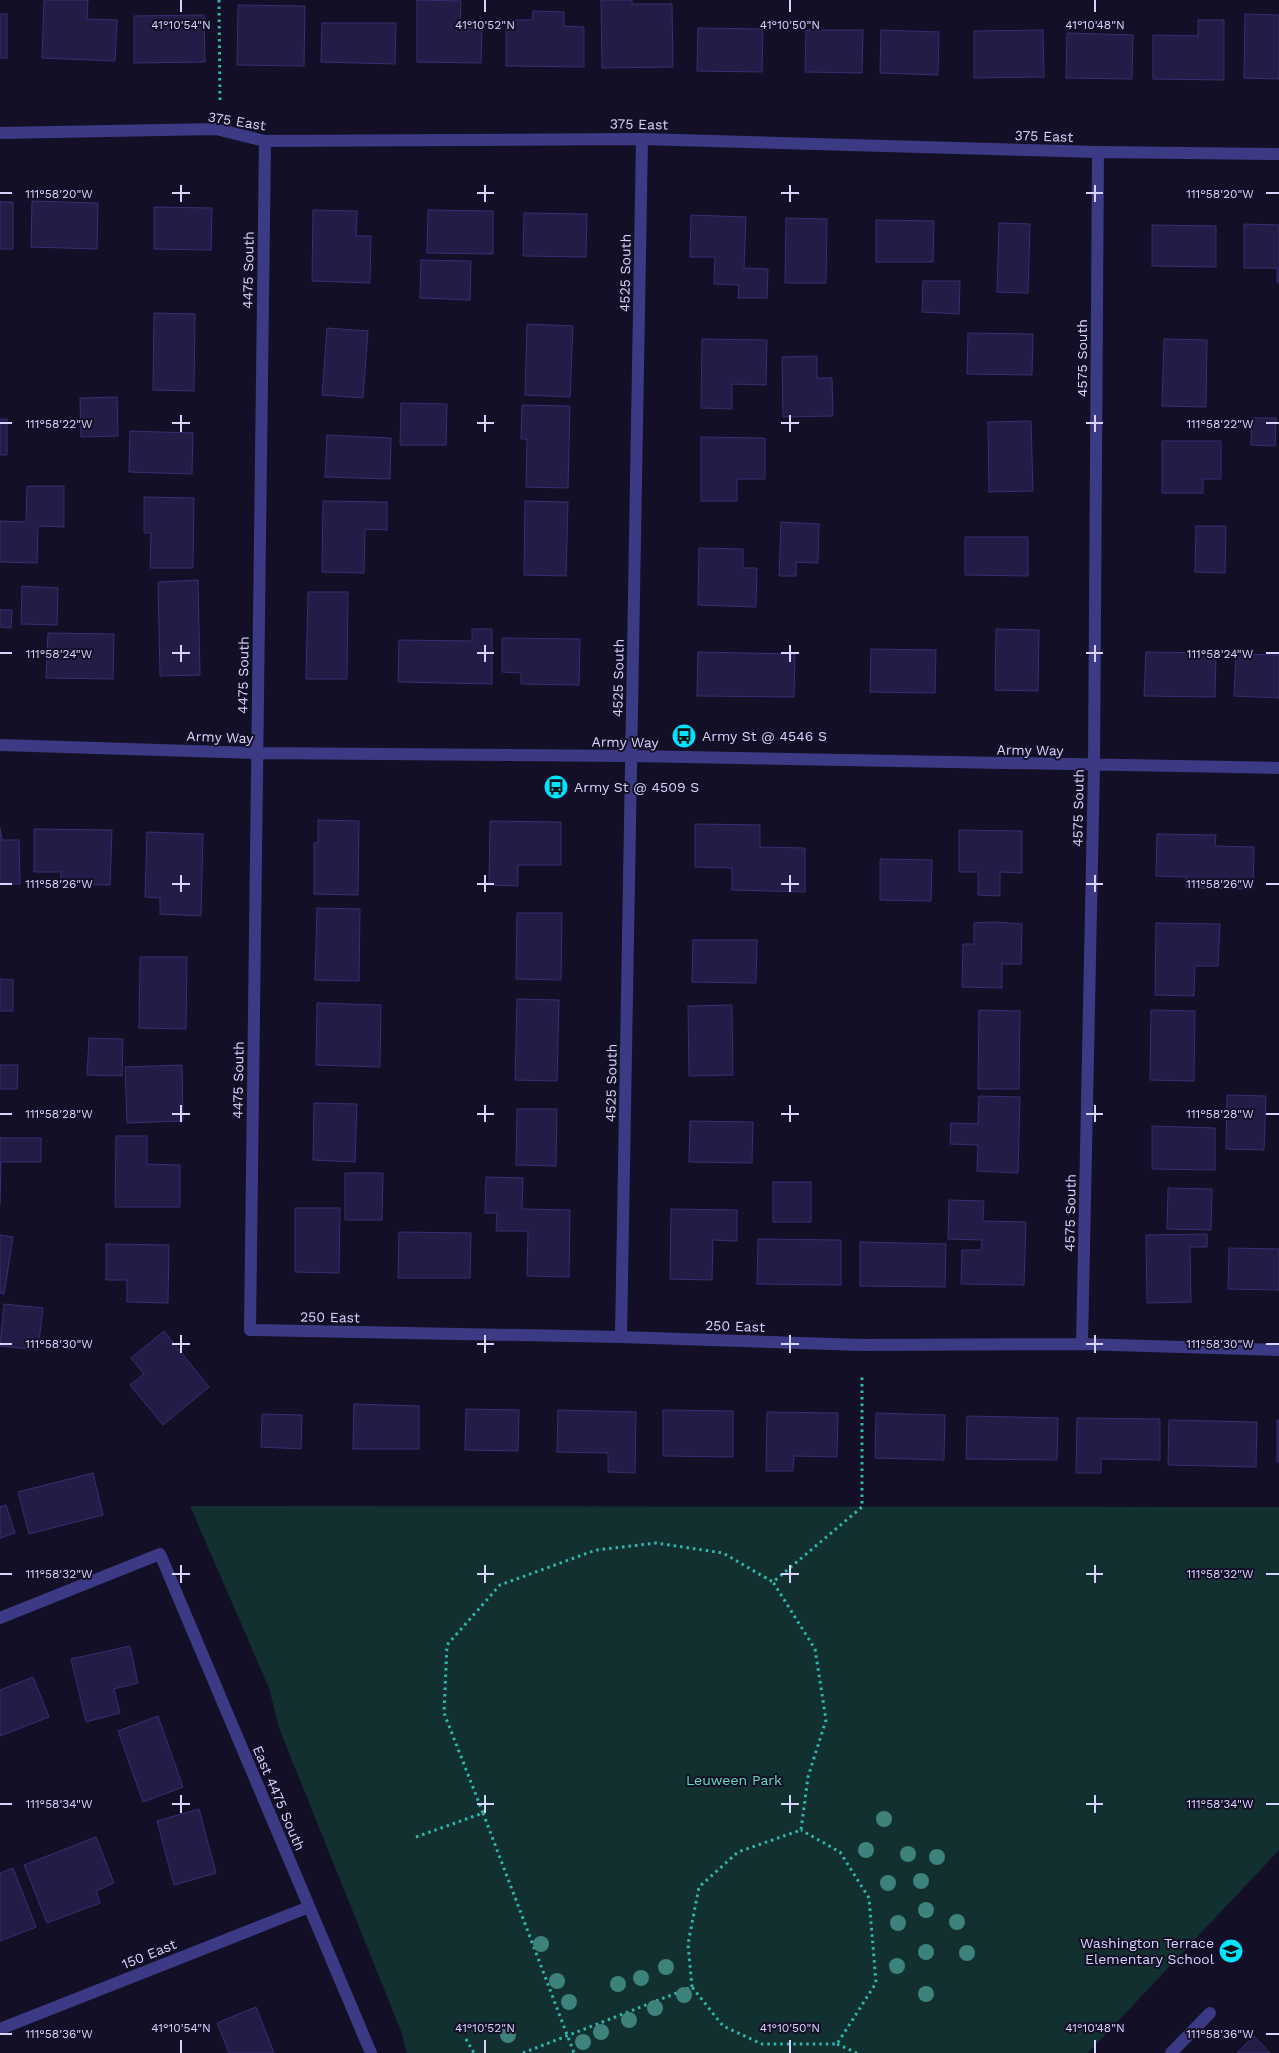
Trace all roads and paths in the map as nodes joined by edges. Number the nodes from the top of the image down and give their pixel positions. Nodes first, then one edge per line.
1 (219, 0) edge
2 (220, 102) dead end
3 (0, 133) edge
4 (642, 138) junction
5 (264, 141) junction
6 (1098, 152) junction
7 (1279, 154) edge
8 (0, 745) edge
9 (257, 753) junction
10 (632, 756) junction
11 (1094, 766) junction
12 (1279, 768) edge
13 (250, 1330) joint
14 (621, 1337) junction
15 (1082, 1344) junction
16 (1279, 1350) edge
17 (862, 1374) dead end
18 (773, 1582) junction
19 (0, 1618) edge
20 (483, 1813) junction
21 (801, 1830) junction
22 (416, 1837) dead end
23 (309, 1907) junction
24 (692, 1987) junction
25 (1210, 2013) dead end
26 (0, 2029) edge
27 (567, 2036) junction
28 (466, 2039) dead end
29 (837, 2044) junction
30 (371, 2053) edge
31 (474, 2053) edge
32 (522, 2053) edge
33 (574, 2053) edge
34 (857, 2053) edge
35 (1171, 2053) edge

1 - 2 path
3 - 5 street, 375 East
4 - 5 street, 375 East
4 - 6 street, 375 East
4 - 10 street, 4525 South
5 - 9 street, 4475 South
6 - 7 street, 375 East
6 - 11 street, 4575 South
8 - 9 street, Army Way
9 - 10 street, Army Way
9 - 13 street, 4475 South
10 - 11 street, Army Way
10 - 14 street, 4525 South
11 - 12 street, Army Way
11 - 15 street, 4575 South
13 - 14 street, 250 East
14 - 15 street, 250 East
15 - 16 street, 250 East
17 - 18 path
18 - 20 path
18 - 21 path
19 - 23 street, East 4475 South
20 - 22 path
20 - 27 path
21 - 24 path
21 - 29 path
23 - 26 street, 150 East
23 - 30 street, East 4475 South
24 - 27 path
24 - 29 path
25 - 35 street
27 - 32 path
27 - 33 path
28 - 31 path
29 - 34 path

